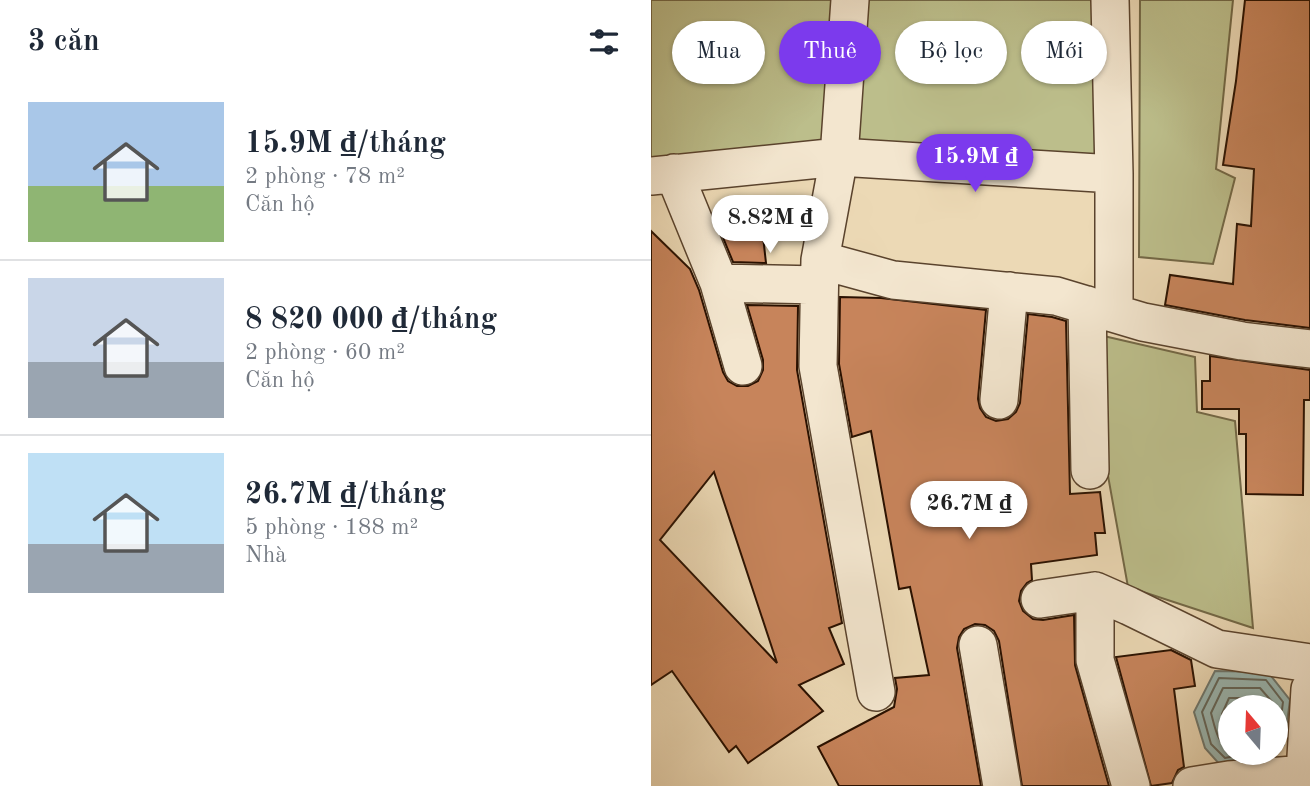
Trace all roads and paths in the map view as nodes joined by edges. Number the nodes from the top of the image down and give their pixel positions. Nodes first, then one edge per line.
1 (850, 0) edge
2 (1110, 0) edge
3 (839, 157) junction
4 (663, 174) edge
5 (1115, 174) junction
6 (819, 272) junction
7 (719, 283) junction
8 (1009, 291) junction
9 (1100, 309) junction
10 (1310, 349) edge
11 (743, 366) dead end
12 (999, 400) dead end
13 (1090, 470) dead end
14 (1095, 591) junction
15 (1041, 599) dead end
16 (978, 645) dead end
17 (1310, 663) edge
18 (1310, 689) edge
19 (876, 692) dead end
20 (1307, 777) edge
21 (1002, 786) edge
22 (1131, 786) edge
23 (1192, 786) edge

1 - 3 street
2 - 5 street
3 - 4 street
3 - 5 street
3 - 6 street
4 - 7 street
5 - 9 street
6 - 7 street
6 - 8 street
6 - 19 street
7 - 11 street
8 - 9 street
8 - 12 street
9 - 10 street
9 - 13 street
14 - 15 street
14 - 17 street
14 - 22 street
16 - 21 street
18 - 20 street
20 - 23 street

